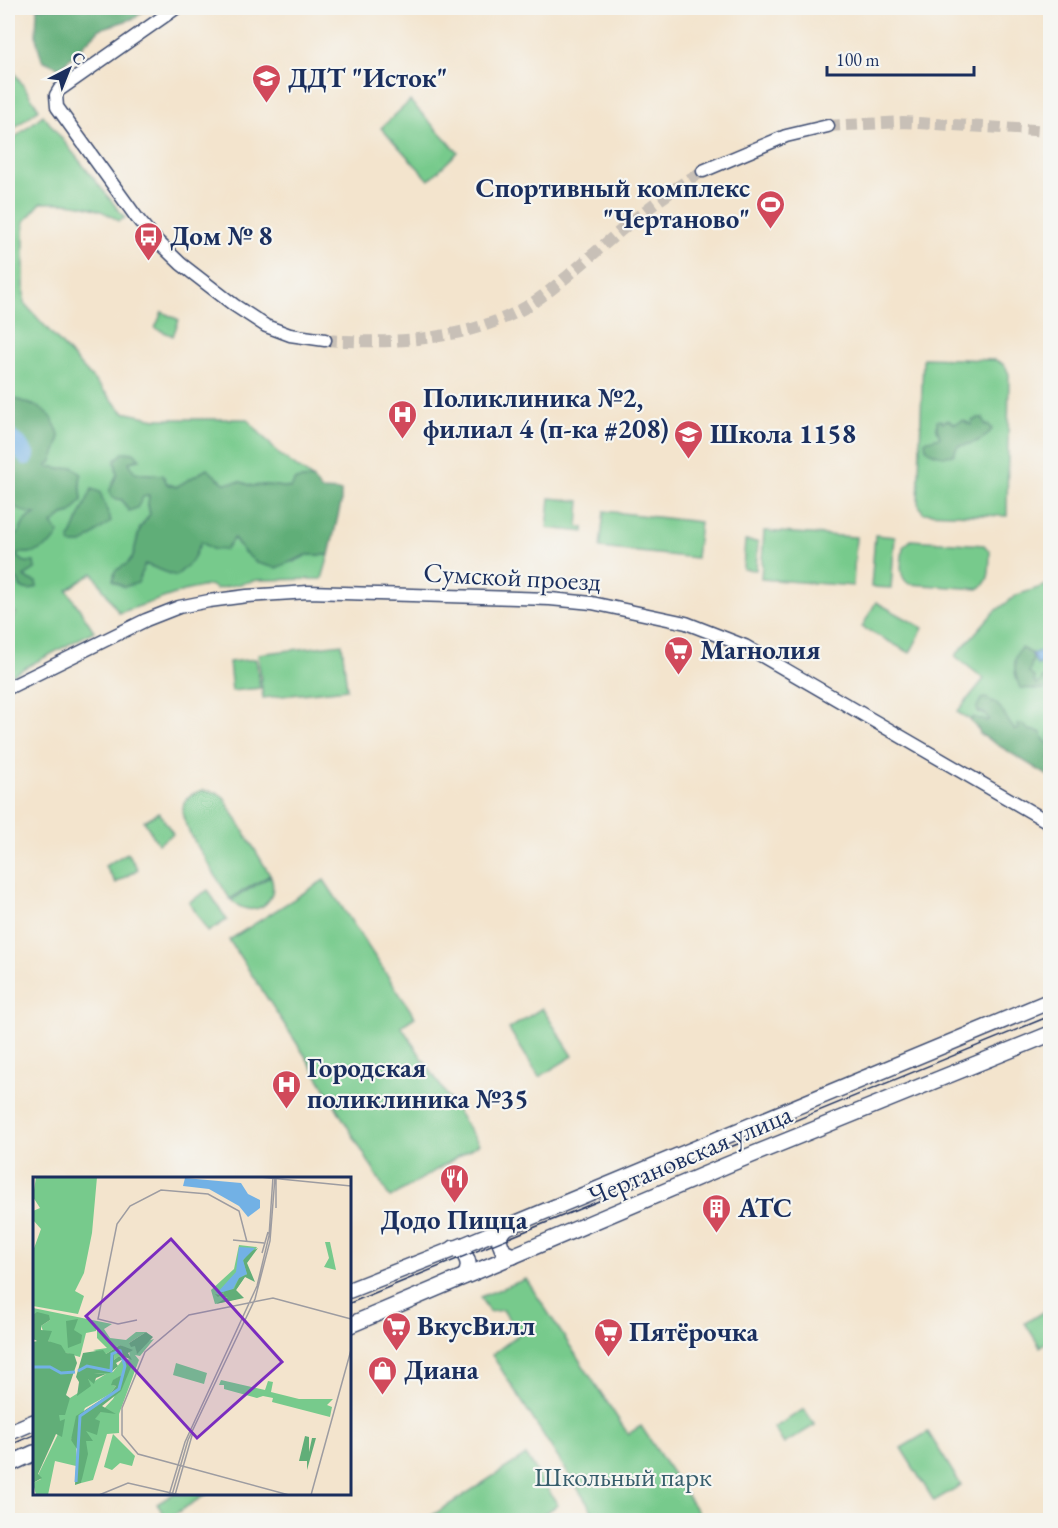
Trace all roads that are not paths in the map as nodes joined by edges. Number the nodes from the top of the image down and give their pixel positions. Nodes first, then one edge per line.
1 (176, 8) edge
2 (828, 126) tunnel mouth
3 (703, 171) tunnel mouth
4 (325, 340) tunnel mouth
5 (8, 688) edge
6 (1050, 823) edge
7 (1050, 1000) edge
8 (1050, 1034) edge
9 (507, 1226) junction
10 (454, 1248) junction
11 (513, 1256) junction
12 (465, 1276) junction
13 (351, 1290) edge
14 (351, 1325) edge
15 (33, 1422) edge
16 (8, 1434) edge
17 (33, 1454) edge
18 (8, 1465) edge

1 - 4 street
2 - 3 street
5 - 6 street, Сумской проезд
7 - 9 main road, Чертановская улица
8 - 11 main road, Чертановская улица
9 - 10 main road, Чертановская улица
9 - 11 main road
10 - 12 main road
10 - 13 main road, Чертановская улица
11 - 12 main road, Чертановская улица
12 - 14 main road, Чертановская улица
15 - 16 main road
17 - 18 main road

